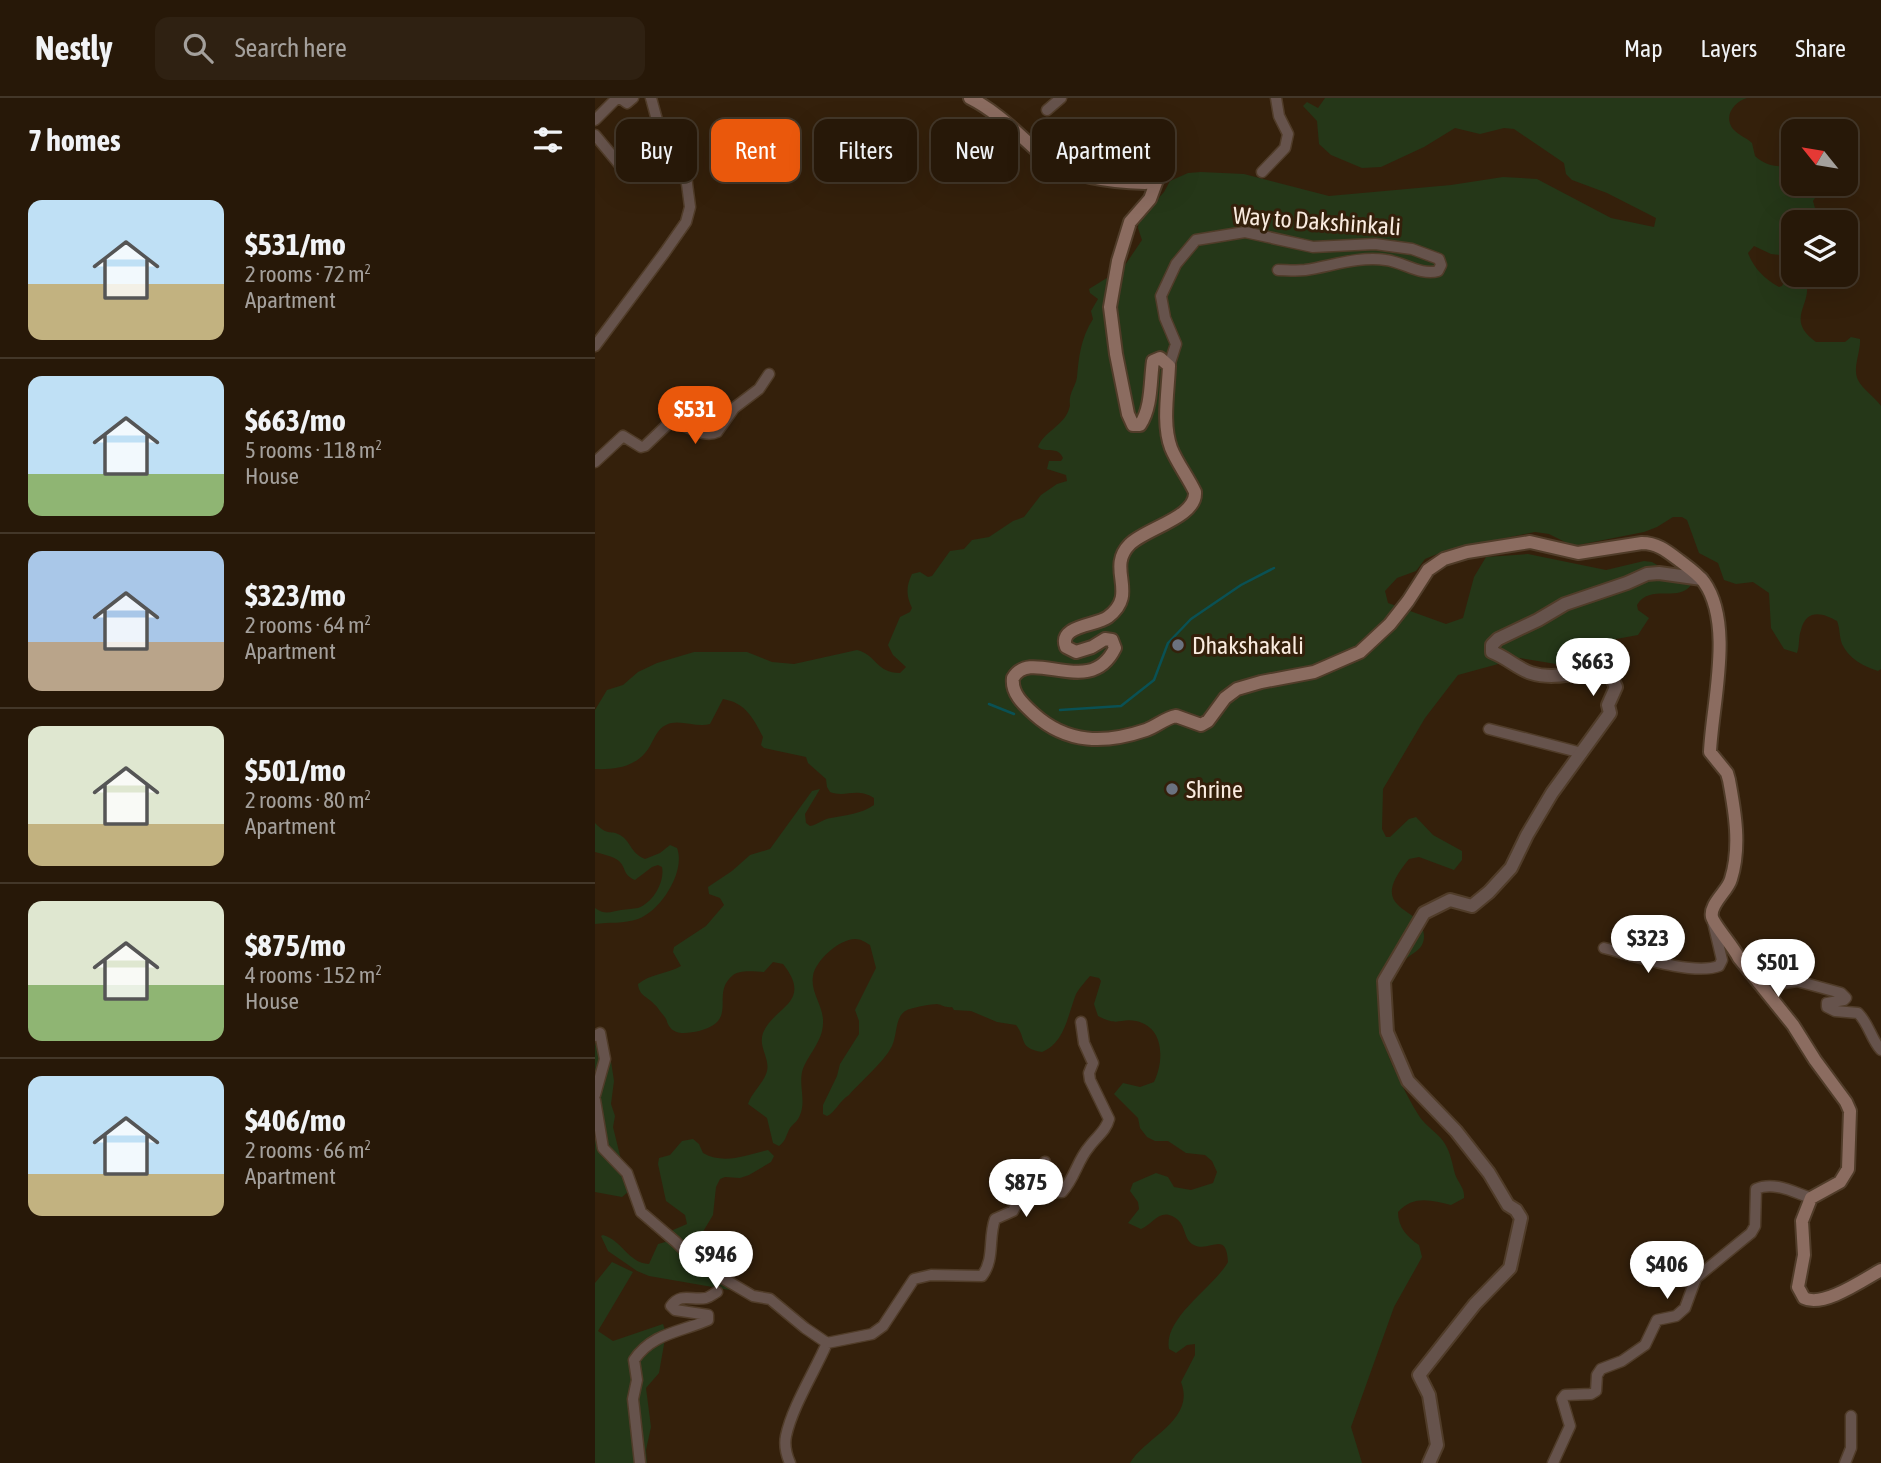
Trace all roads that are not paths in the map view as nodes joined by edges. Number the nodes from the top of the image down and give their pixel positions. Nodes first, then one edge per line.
1 (619, 98) edge
2 (633, 98) edge
3 (651, 98) edge
4 (970, 98) edge
5 (1061, 98) edge
6 (1276, 98) edge
7 (1047, 110) dead end
8 (595, 120) edge
9 (595, 135) edge
10 (616, 160) edge
11 (1262, 172) dead end
12 (1278, 270) dead end
13 (595, 346) edge
14 (1169, 366) junction
15 (769, 374) dead end
16 (595, 462) edge
17 (1702, 579) junction
18 (1489, 729) dead end
19 (1582, 753) junction
20 (1712, 918) junction
21 (1604, 948) dead end
22 (1758, 983) junction
23 (1081, 1023) dead end
24 (595, 1036) edge
25 (1881, 1050) edge
26 (595, 1098) edge
27 (1811, 1198) junction
28 (1881, 1270) edge
29 (717, 1292) dead end
30 (827, 1343) junction
31 (1851, 1416) dead end
32 (639, 1463) edge
33 (790, 1463) edge
34 (1429, 1463) edge
35 (1553, 1463) edge
36 (1845, 1463) edge

1 - 2 street
1 - 8 street
3 - 13 street
4 - 14 main road
5 - 7 street
6 - 11 street
9 - 10 street
12 - 14 street, Way to Dakshinkali
14 - 17 main road
15 - 16 street
17 - 19 street
17 - 20 main road
18 - 19 street
19 - 34 street
20 - 21 street
20 - 22 main road
22 - 25 street
22 - 27 main road
23 - 30 street
24 - 26 street
26 - 30 street
27 - 28 main road
27 - 35 street
29 - 32 street
30 - 33 street
31 - 36 street

